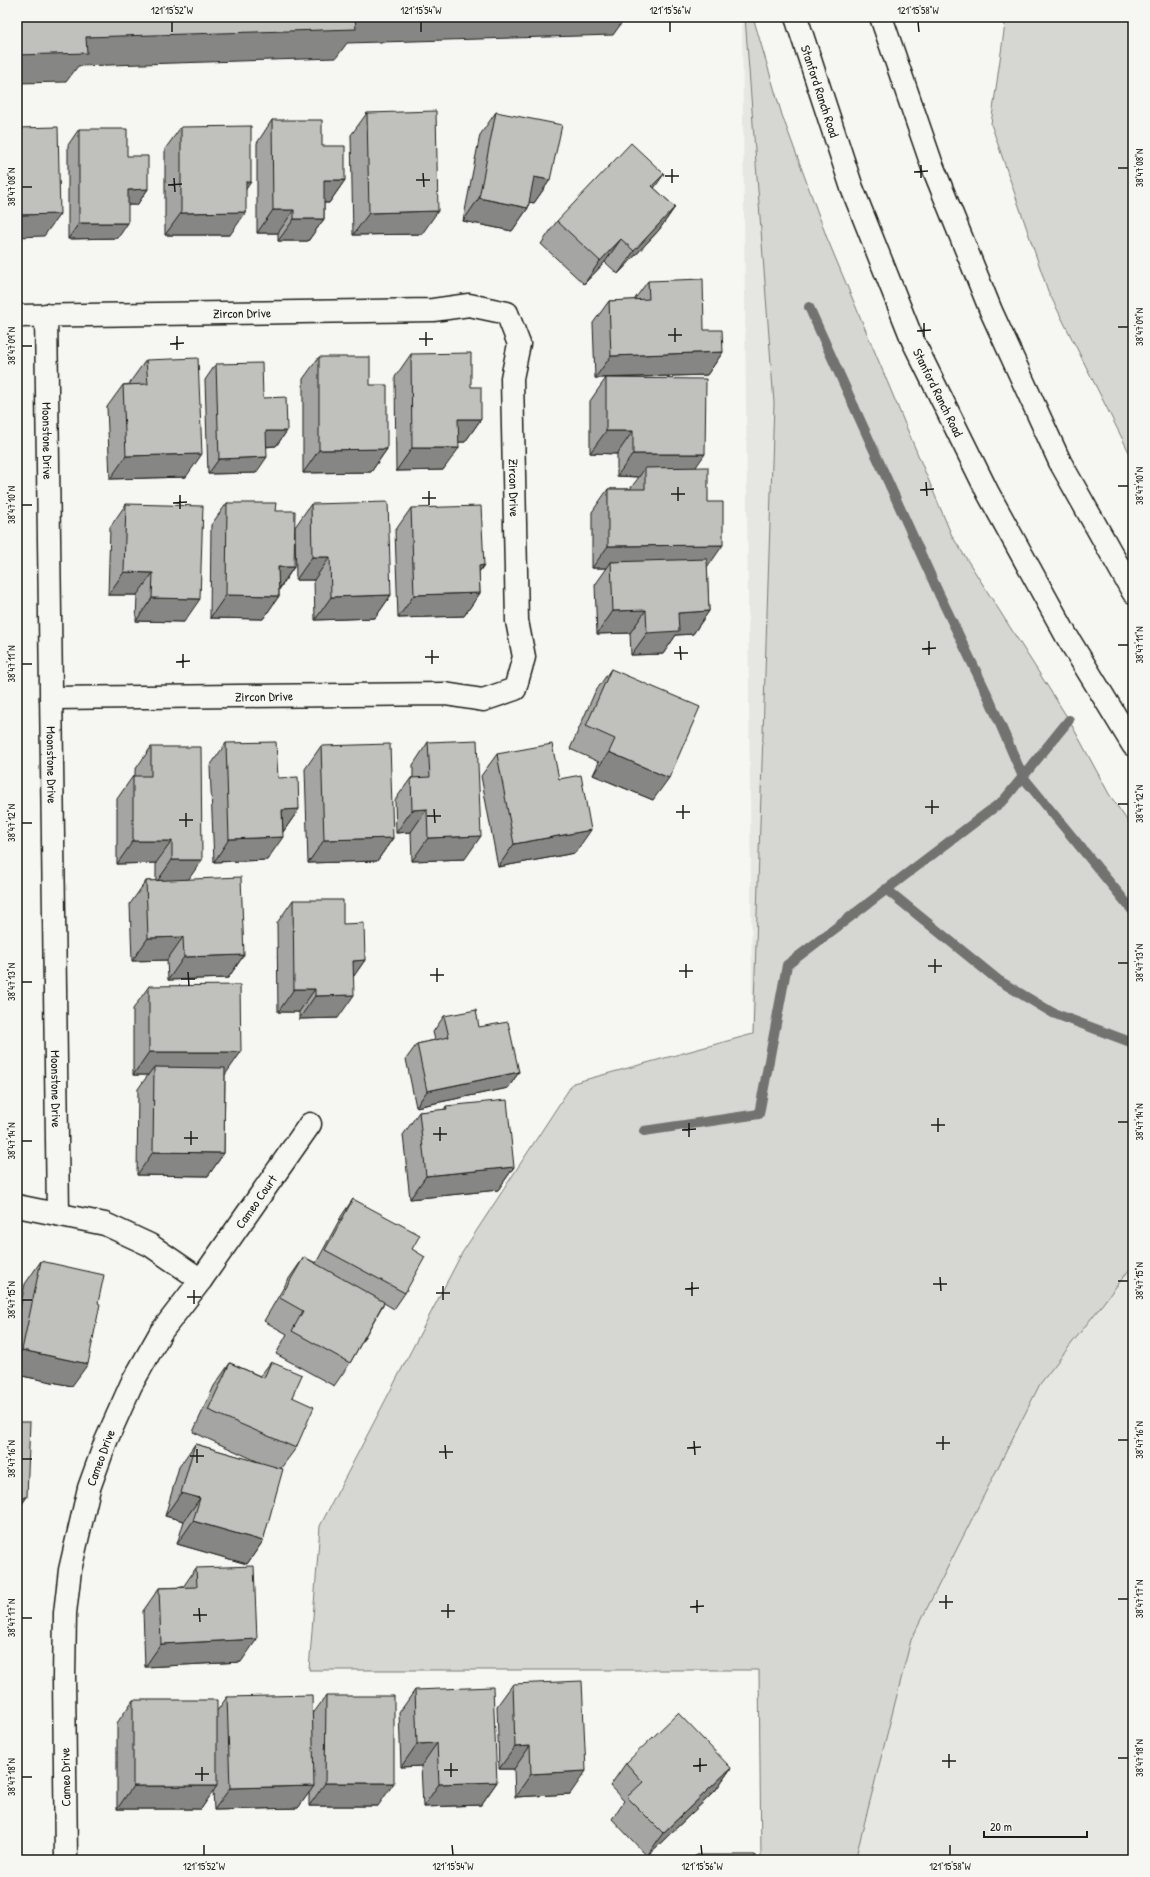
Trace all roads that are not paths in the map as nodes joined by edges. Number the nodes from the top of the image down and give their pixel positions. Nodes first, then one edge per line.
1 (796, 17) edge
2 (881, 17) edge
3 (46, 315) junction
4 (17, 316) edge
5 (1133, 592) edge
6 (51, 698) junction
7 (1133, 745) edge
8 (310, 1124) dead end
9 (17, 1206) edge
10 (58, 1214) junction
11 (201, 1280) junction
12 (66, 1860) edge

1 - 7 street, Stanford Ranch Road
2 - 5 street
3 - 4 street, Zircon Drive
3 - 6 street, Moonstone Drive
3 - 6 street, Zircon Drive
6 - 10 street, Moonstone Drive
8 - 11 street, Cameo Court
9 - 10 street
10 - 11 street
11 - 12 street, Cameo Drive

